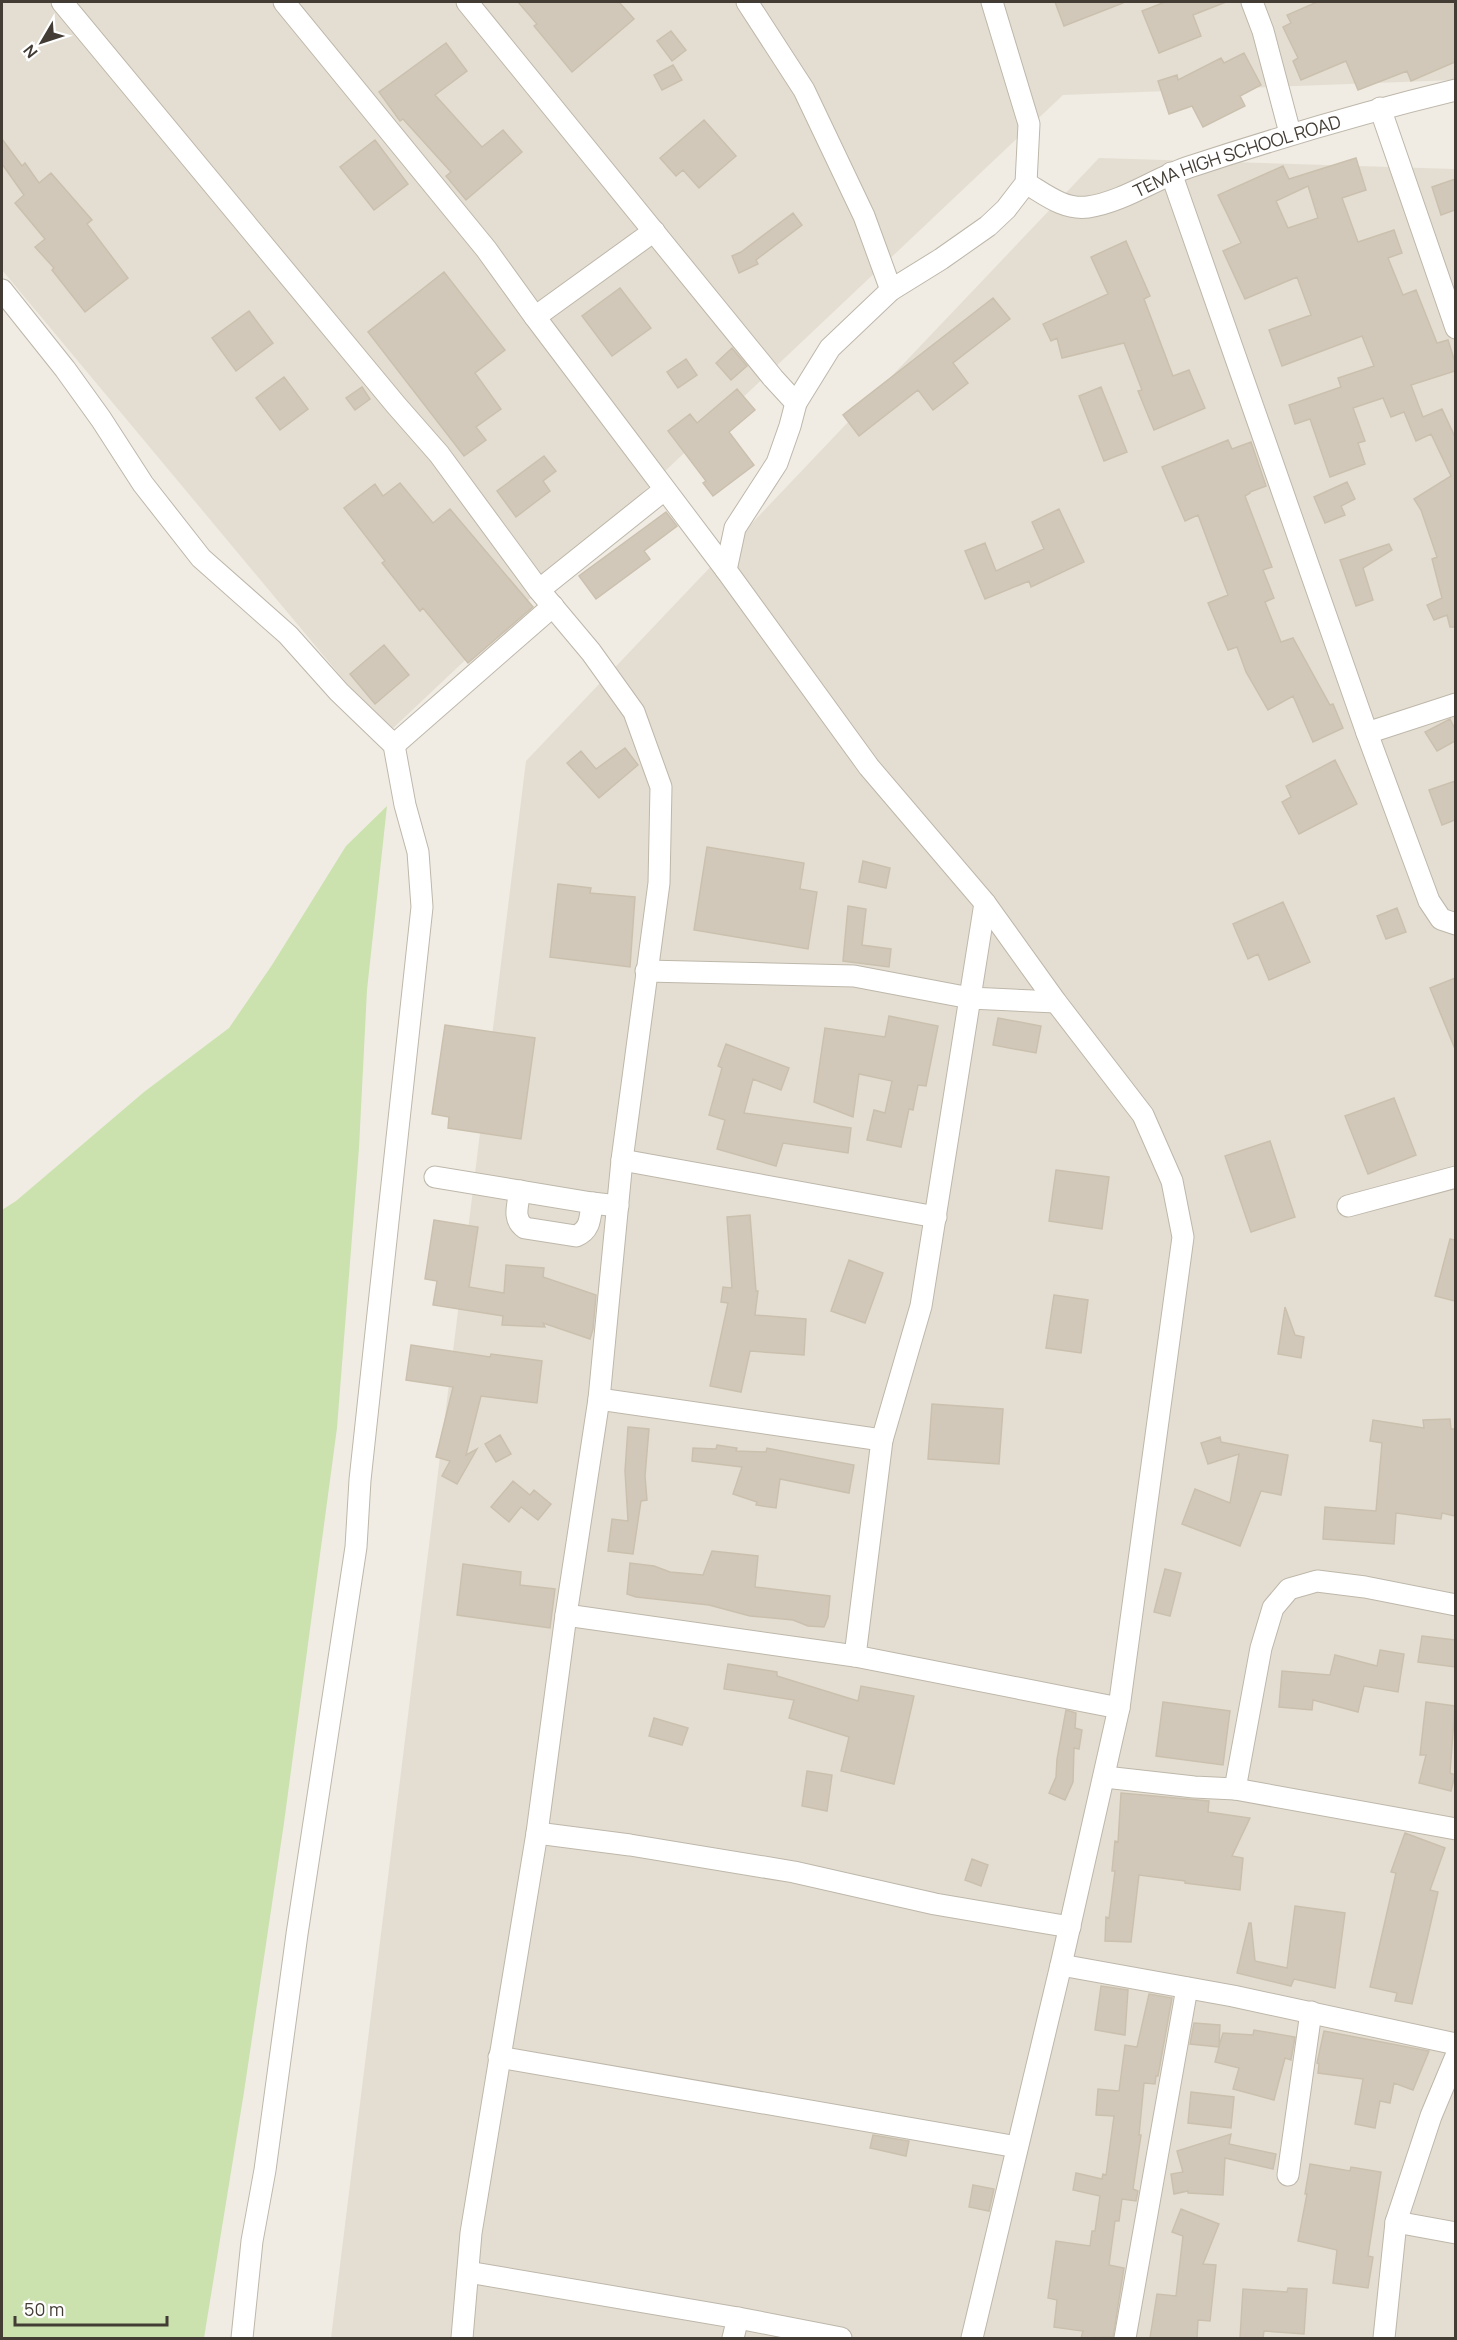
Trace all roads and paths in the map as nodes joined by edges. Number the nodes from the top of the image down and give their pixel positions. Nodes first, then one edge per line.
1 (62, 2) edge
2 (284, 2) edge
3 (467, 2) edge
4 (747, 2) edge
5 (992, 2) edge
6 (1252, 2) edge
7 (1455, 90) edge
8 (1380, 108) junction
9 (1290, 133) junction
10 (1171, 173) junction
11 (1026, 183) junction
12 (654, 231) junction
13 (2, 290) edge
14 (891, 290) junction
15 (535, 317) junction
16 (1455, 328) edge
17 (796, 403) junction
18 (664, 490) junction
19 (726, 570) junction
20 (539, 590) junction
21 (552, 606) junction
22 (1455, 704) edge
23 (1367, 733) junction
24 (394, 745) junction
25 (985, 903) junction
26 (1455, 924) edge
27 (646, 971) junction
28 (970, 998) junction
29 (1056, 1002) junction
30 (622, 1160) junction
31 (435, 1177) dead end
32 (1455, 1177) edge
33 (520, 1191) junction
34 (592, 1203) junction
35 (618, 1206) junction
36 (1348, 1206) dead end
37 (936, 1217) junction
38 (599, 1399) junction
39 (882, 1440) junction
40 (1455, 1605) edge
41 (566, 1615) junction
42 (855, 1656) junction
43 (1119, 1708) junction
44 (1105, 1777) junction
45 (1235, 1789) junction
46 (1455, 1829) edge
47 (537, 1833) junction
48 (1070, 1927) junction
49 (1061, 1965) junction
50 (1187, 1988) junction
51 (1311, 2012) junction
52 (1455, 2044) edge
53 (1455, 2056) edge
54 (499, 2057) junction
55 (1017, 2147) junction
56 (1288, 2175) dead end
57 (1395, 2222) junction
58 (1455, 2233) edge
59 (468, 2272) junction
60 (736, 2328) edge
61 (242, 2338) edge
62 (462, 2338) edge
63 (841, 2338) edge
64 (972, 2338) edge
65 (1125, 2338) edge
66 (1384, 2338) edge

1 - 20 street
2 - 15 street
3 - 12 street
4 - 14 street
5 - 11 street
6 - 9 street
7 - 8 street, TEMA HIGH SCHOOL ROAD
8 - 9 street, TEMA HIGH SCHOOL ROAD
8 - 16 street
9 - 10 street, TEMA HIGH SCHOOL ROAD
10 - 11 street, TEMA HIGH SCHOOL ROAD
10 - 23 street
11 - 14 street
12 - 15 street
12 - 17 street
13 - 24 street
14 - 17 street
15 - 18 street
17 - 19 street
18 - 19 street
18 - 20 street
19 - 25 street
20 - 21 street
21 - 24 street
21 - 27 street
22 - 23 street
23 - 26 street
24 - 61 street
25 - 28 street
25 - 29 street
27 - 28 street
27 - 30 street
28 - 29 street
28 - 37 street
29 - 43 street
30 - 35 street
30 - 37 street
31 - 33 street
32 - 36 street
33 - 34 street
33 - 34 street
34 - 35 street
35 - 38 street
37 - 39 street
38 - 39 street
38 - 41 street
39 - 42 street
40 - 45 street
41 - 42 street
41 - 47 street
42 - 43 street
43 - 44 street
44 - 45 street
44 - 48 street
45 - 46 street
47 - 48 street
47 - 54 street
48 - 49 street
49 - 50 street
49 - 55 street
50 - 51 street
50 - 65 street
51 - 52 street
51 - 56 street
53 - 57 street
54 - 55 street
54 - 59 street
55 - 64 street
57 - 58 street
57 - 66 street
59 - 60 street
59 - 62 street
60 - 63 street

